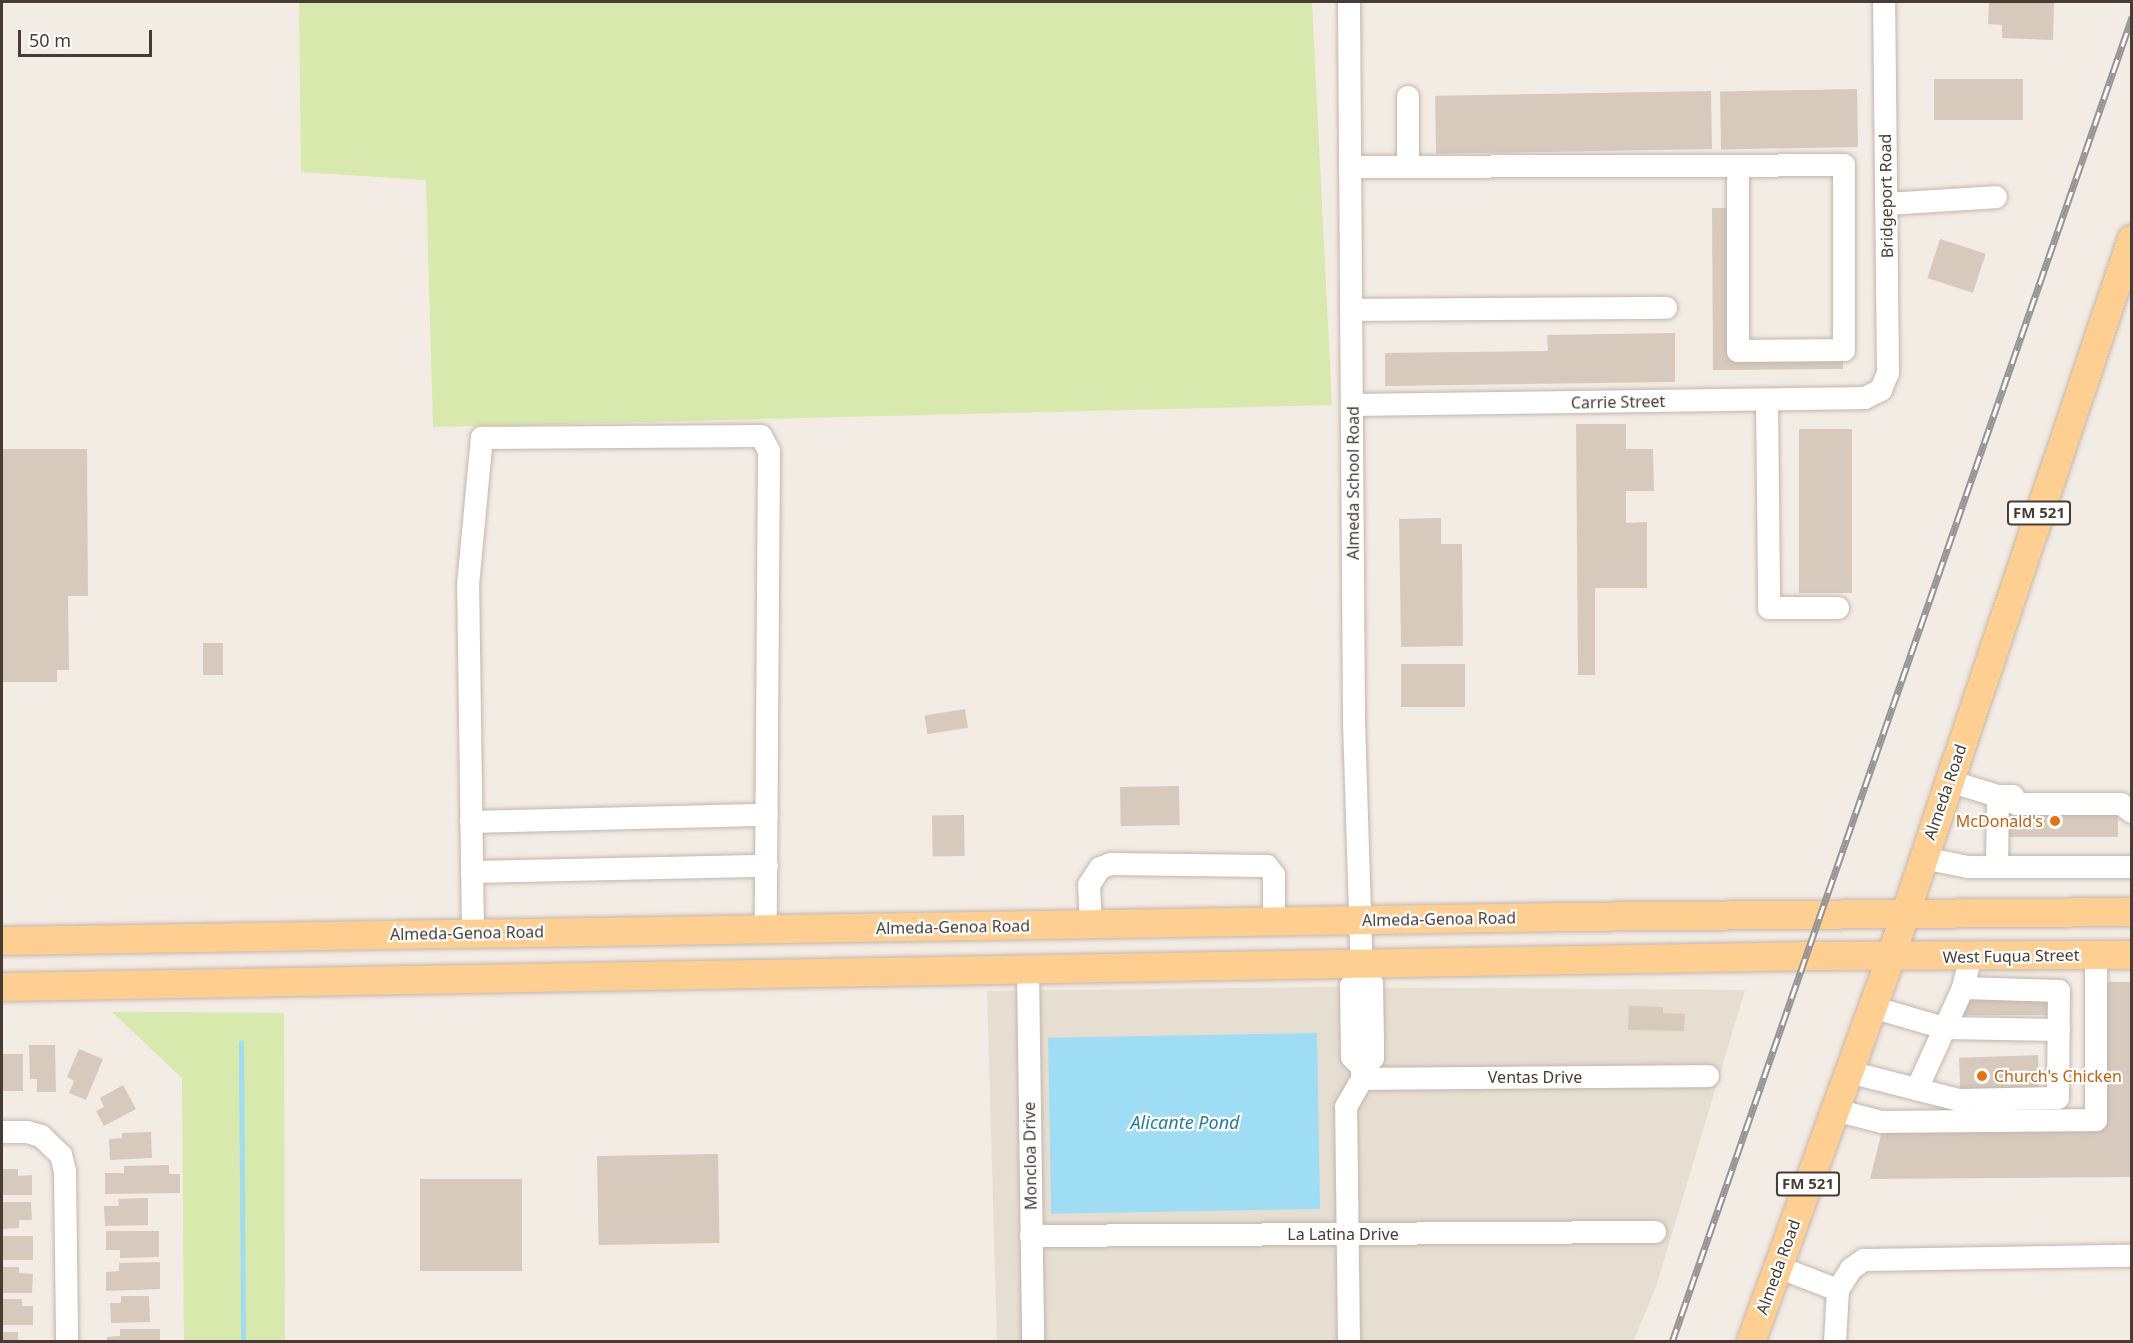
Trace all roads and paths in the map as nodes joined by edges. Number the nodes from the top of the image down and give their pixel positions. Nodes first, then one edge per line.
1 (1349, 2) edge
2 (1884, 2) edge
3 (1408, 97) dead end
4 (1738, 166) junction
5 (1350, 167) junction
6 (1408, 167) junction
7 (1996, 197) dead end
8 (1886, 204) junction
9 (2132, 239) edge
10 (1666, 308) dead end
11 (1351, 310) junction
12 (1881, 390) joint
13 (1767, 400) junction
14 (1352, 405) junction
15 (1838, 608) dead end
16 (1949, 782) junction
17 (2132, 795) edge
18 (1998, 796) junction
19 (2132, 812) edge
20 (767, 814) junction
21 (471, 822) junction
22 (1923, 858) junction
23 (2128, 862) edge
24 (767, 866) junction
25 (1996, 867) junction
26 (472, 872) junction
27 (2132, 912) edge
28 (1904, 916) junction
29 (1556, 917) junction
30 (1362, 921) junction
31 (1274, 922) junction
32 (1091, 925) junction
33 (858, 928) junction
34 (766, 930) junction
35 (472, 933) junction
36 (282, 936) junction
37 (2, 941) edge
38 (2096, 955) junction
39 (2132, 955) edge
40 (2040, 956) junction
41 (1890, 957) junction
42 (1971, 957) junction
43 (1557, 960) junction
44 (1028, 970) junction
45 (1361, 971) junction
46 (860, 972) junction
47 (282, 982) junction
48 (2, 987) edge
49 (1963, 988) junction
50 (2040, 991) junction
51 (1872, 1007) junction
52 (1944, 1028) junction
53 (2059, 1030) junction
54 (1849, 1072) junction
55 (1362, 1073) junction
56 (1708, 1076) dead end
57 (1917, 1089) junction
58 (1835, 1110) junction
59 (2, 1132) edge
60 (1655, 1232) dead end
61 (1346, 1234) junction
62 (1031, 1236) junction
63 (2132, 1256) edge
64 (1778, 1267) junction
65 (1838, 1290) junction
66 (67, 1341) edge
67 (1033, 1341) edge
68 (1349, 1341) edge
69 (1751, 1341) edge
70 (1835, 1341) edge

1 - 5 street, Almeda School Road
2 - 8 street, Bridgeport Road
3 - 6 street
4 - 4 street
4 - 6 street
5 - 6 street
5 - 11 street, Almeda School Road
7 - 8 street
8 - 12 street, Bridgeport Road
9 - 16 main road, Almeda Road / FM 521
10 - 11 street
11 - 14 street, Almeda School Road
12 - 13 street, Carrie Street
13 - 14 street, Carrie Street
13 - 15 street
14 - 30 street, Almeda School Road
16 - 18 street
16 - 22 main road, Almeda Road / FM 521
17 - 18 street
18 - 19 street
18 - 25 street
20 - 21 street
20 - 21 street
20 - 24 street
21 - 26 street
22 - 25 street
22 - 28 main road, Almeda Road / FM 521
23 - 25 street
24 - 26 street
24 - 34 street
26 - 35 street
27 - 28 main road
28 - 29 main road, Almeda-Genoa Road
28 - 41 main road, Almeda Road / FM 521
29 - 30 main road, Almeda-Genoa Road
29 - 43 main road
30 - 31 main road, Almeda-Genoa Road
30 - 45 street, Almeda School Road
31 - 32 main road, Almeda-Genoa Road
31 - 32 street
32 - 33 main road, Almeda-Genoa Road
33 - 34 main road, Almeda-Genoa Road
33 - 46 main road
34 - 35 main road, Almeda-Genoa Road
35 - 36 main road, Almeda-Genoa Road
36 - 37 main road, Almeda-Genoa Road
36 - 47 main road
38 - 39 main road, West Fuqua Street
38 - 40 main road, West Fuqua Street
38 - 58 street
40 - 42 main road, West Fuqua Street
40 - 50 street
41 - 42 main road, West Fuqua Street
41 - 43 main road
41 - 51 main road, Almeda Road / FM 521
42 - 49 street
43 - 45 main road
44 - 45 main road
44 - 46 main road
44 - 62 street, Moncloa Drive
45 - 55 street
46 - 47 main road
47 - 48 main road
49 - 50 street
49 - 52 street
50 - 53 street
51 - 52 street
51 - 54 main road, Almeda Road / FM 521
52 - 53 street
52 - 57 street
53 - 57 street
54 - 57 street
54 - 58 main road, Almeda Road / FM 521
55 - 56 street, Ventas Drive
55 - 61 street
58 - 64 main road, Almeda Road / FM 521
59 - 66 street
60 - 61 street, La Latina Drive
61 - 62 street, La Latina Drive
61 - 68 street
62 - 67 street, Moncloa Drive
63 - 65 street
64 - 65 street
64 - 69 main road, Almeda Road / FM 521
65 - 70 street

